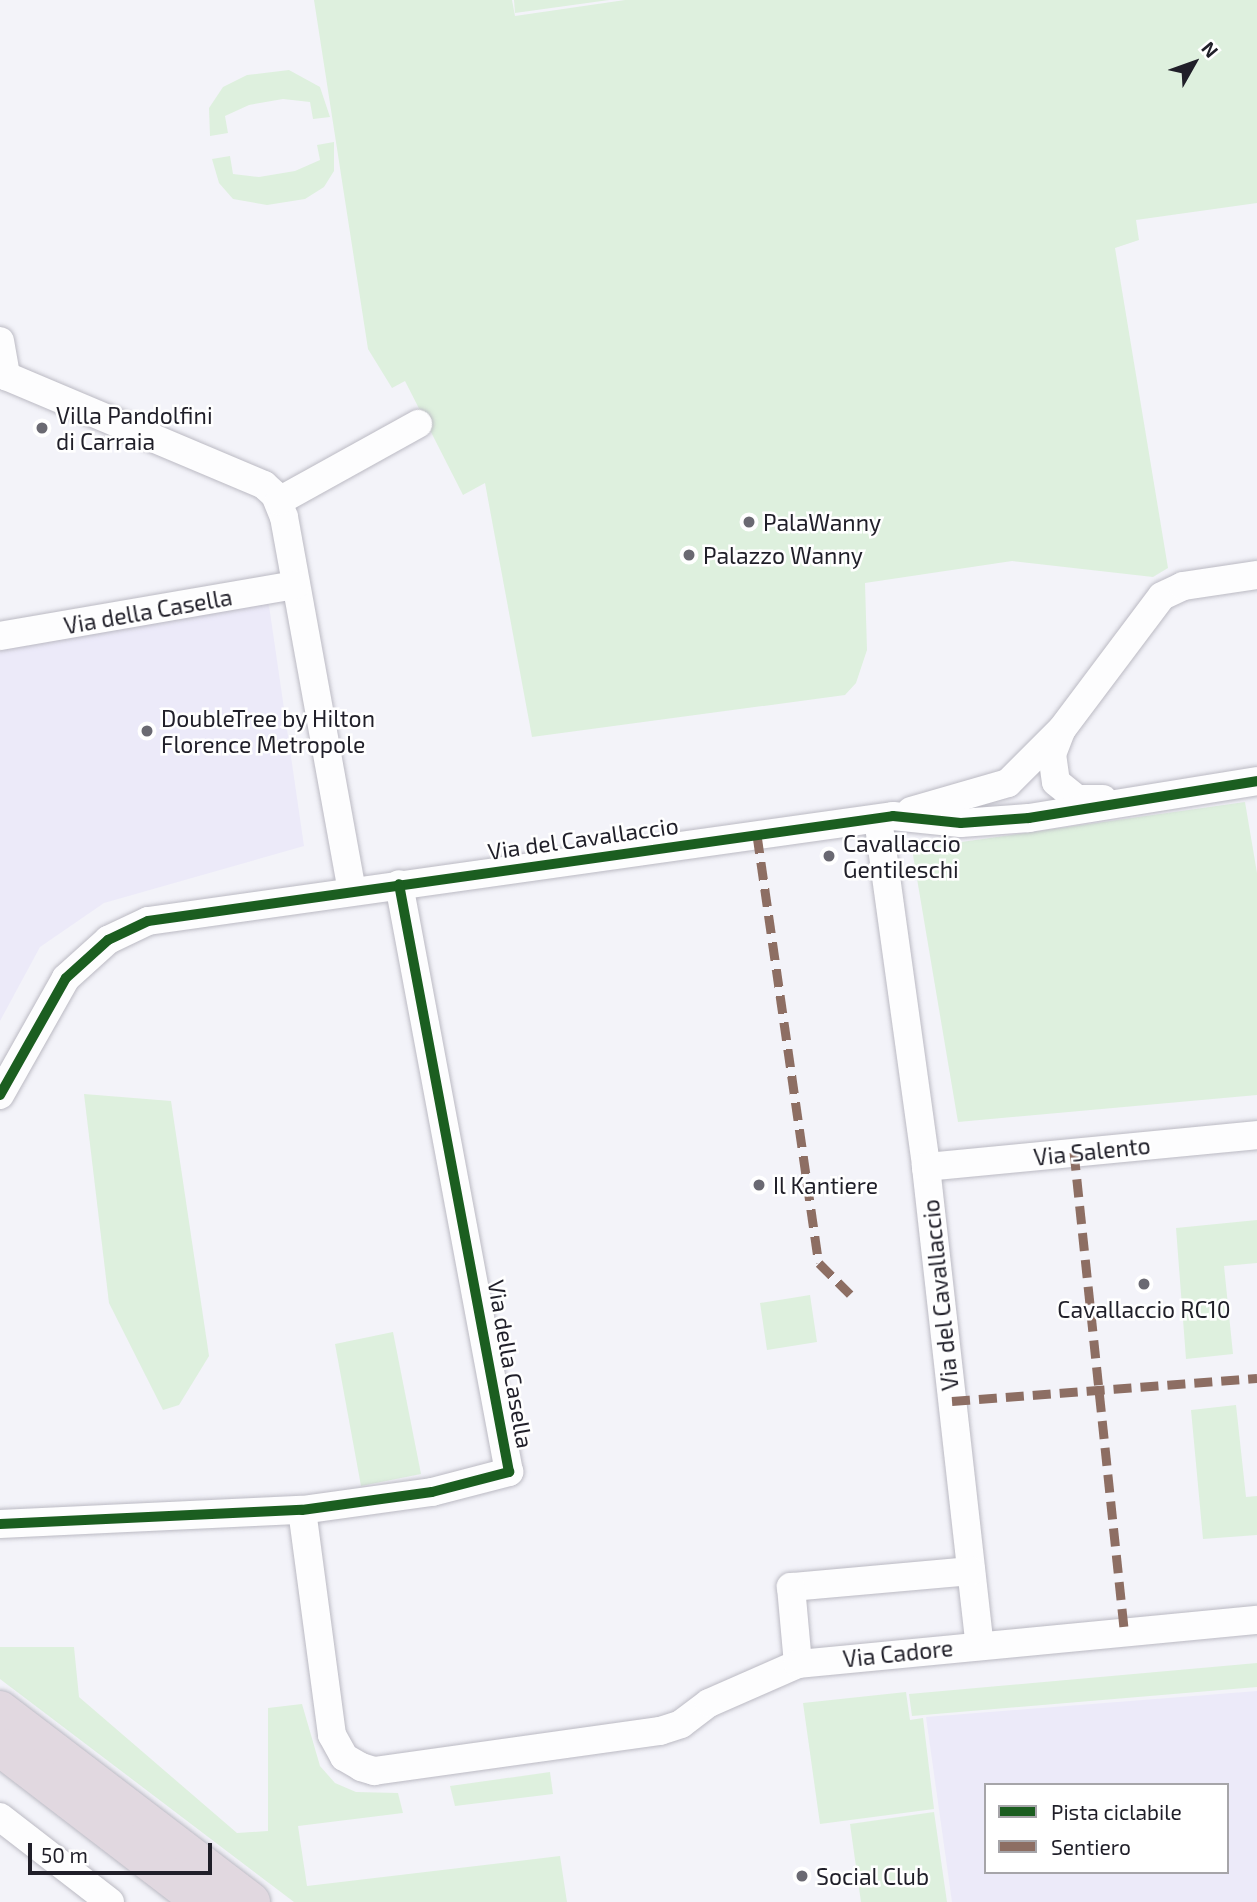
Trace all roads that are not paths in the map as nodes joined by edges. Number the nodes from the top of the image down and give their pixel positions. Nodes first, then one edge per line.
1 (0, 341) edge
2 (3, 378) edge
3 (418, 424) dead end
4 (279, 501) junction
5 (1257, 575) edge
6 (296, 586) junction
7 (0, 636) edge
8 (1062, 729) junction
9 (1257, 780) edge
10 (1142, 797) junction
11 (886, 817) junction
12 (399, 884) junction
13 (352, 891) junction
14 (0, 1095) edge
15 (1257, 1135) edge
16 (926, 1167) junction
17 (302, 1510) junction
18 (0, 1524) edge
19 (971, 1571) junction
20 (1257, 1620) edge
21 (980, 1646) junction
22 (798, 1664) junction
23 (0, 1710) edge
24 (0, 1747) edge
25 (61, 1775) junction
26 (0, 1817) edge
27 (110, 1902) edge
28 (202, 1902) edge
29 (251, 1902) edge

1 - 2 street
2 - 4 street
3 - 4 street
4 - 6 street
5 - 8 street
6 - 7 street, Via della Casella
6 - 13 street
8 - 10 street
8 - 11 street
9 - 10 street, Via del Cavallaccio
10 - 11 street, Via del Cavallaccio
11 - 12 street, Via del Cavallaccio
11 - 16 street, Via del Cavallaccio
12 - 13 street, Via del Cavallaccio
12 - 17 street, Via della Casella
13 - 14 street, Via del Cavallaccio
15 - 16 street, Via Salento
16 - 19 street, Via del Cavallaccio
17 - 18 street, Via della Casella
17 - 22 street
19 - 21 street, Via del Cavallaccio
19 - 22 street
20 - 21 street, Via Cadore
21 - 22 street, Via Cadore
23 - 25 highway
24 - 25 highway
25 - 28 highway
25 - 29 highway
26 - 27 street

